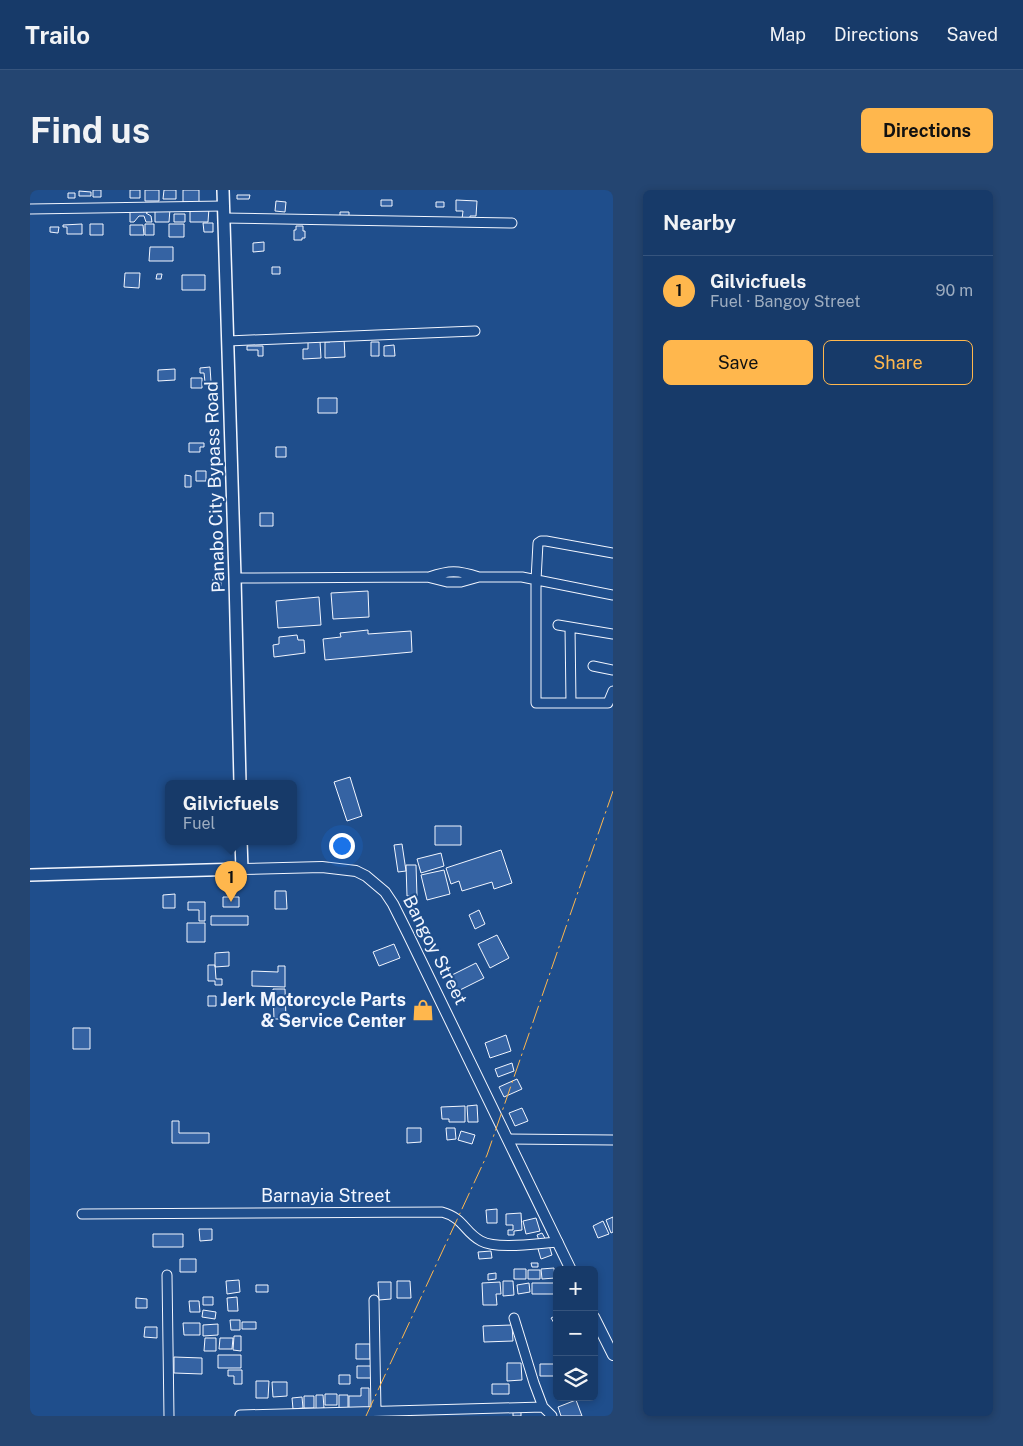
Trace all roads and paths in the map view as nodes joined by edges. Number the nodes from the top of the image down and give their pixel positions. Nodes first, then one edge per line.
1 (223, 190) edge
2 (30, 209) edge
3 (224, 212) junction
4 (512, 223) dead end
5 (475, 331) dead end
6 (228, 341) junction
7 (613, 553) edge
8 (235, 578) junction
9 (536, 580) junction
10 (613, 595) edge
11 (558, 624) dead end
12 (570, 627) junction
13 (613, 634) edge
14 (593, 666) dead end
15 (613, 670) edge
16 (613, 691) edge
17 (571, 703) junction
18 (240, 780) edge
19 (241, 845) edge
20 (242, 868) junction
21 (30, 875) edge
22 (508, 1139) junction
23 (613, 1140) edge
24 (82, 1214) dead end
25 (558, 1242) junction
26 (570, 1266) edge
27 (167, 1275) dead end
28 (374, 1300) dead end
29 (514, 1318) dead end
30 (598, 1325) edge
31 (613, 1355) edge
32 (543, 1407) junction
33 (371, 1413) edge
34 (240, 1415) edge
35 (169, 1416) edge
36 (552, 1416) edge

1 - 3 main road, Panabo City Bypass Road
2 - 3 street
3 - 4 street
3 - 6 main road, Panabo City Bypass Road
5 - 6 street
6 - 8 main road, Panabo City Bypass Road
7 - 9 street
8 - 9 street
8 - 18 main road, Panabo City Bypass Road
9 - 10 street
9 - 17 street
11 - 12 street
12 - 13 street
12 - 17 street
14 - 15 street
16 - 17 street
19 - 20 main road
20 - 21 main road, Bangoy Street
20 - 22 street, Bangoy Street
22 - 23 street
22 - 25 street, Bangoy Street
24 - 25 street, Barnayia Street
25 - 26 street, Bangoy Street
27 - 35 street
28 - 33 street
29 - 32 street
30 - 31 street
32 - 33 street
32 - 36 street
33 - 34 street

